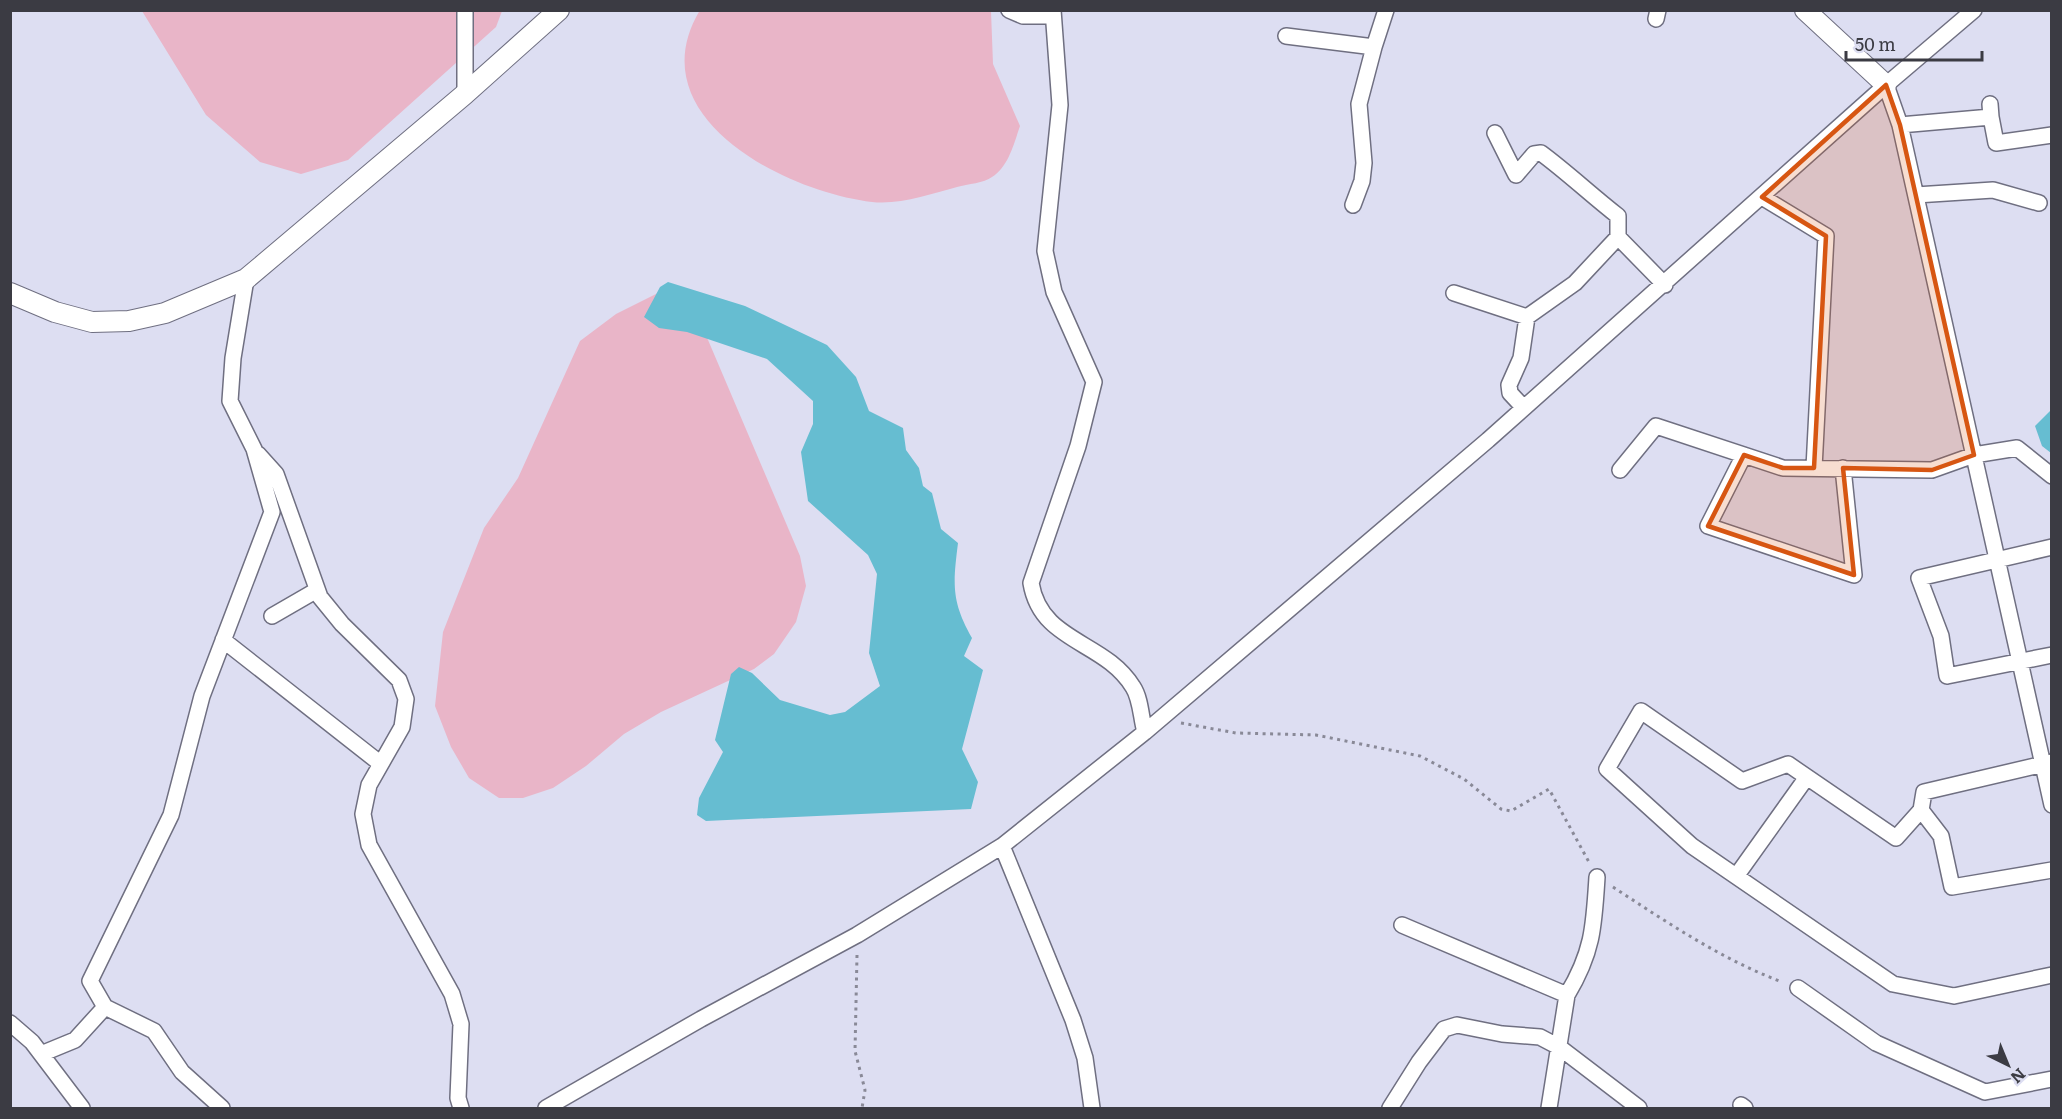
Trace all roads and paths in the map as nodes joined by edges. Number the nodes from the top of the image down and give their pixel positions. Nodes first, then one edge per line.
1 (465, 10) edge
2 (559, 10) edge
3 (1009, 10) edge
4 (1386, 10) edge
5 (1805, 10) edge
6 (1974, 10) edge
7 (1053, 13) edge
8 (1286, 36) dead end
9 (1374, 47) junction
10 (1886, 85) junction
11 (465, 94) junction
12 (1900, 125) junction
13 (1495, 133) dead end
14 (2052, 135) edge
15 (1916, 195) junction
16 (1762, 197) junction
17 (2039, 203) dead end
18 (1353, 205) dead end
19 (1618, 237) junction
20 (246, 279) junction
21 (1665, 285) junction
22 (10, 293) edge
23 (1454, 293) dead end
24 (1527, 317) junction
25 (1524, 408) junction
26 (255, 449) junction
27 (1744, 455) junction
28 (1974, 455) junction
29 (1814, 468) junction
30 (1843, 468) junction
31 (1620, 470) dead end
32 (2052, 476) edge
33 (2052, 547) edge
34 (1997, 560) junction
35 (317, 590) junction
36 (272, 616) dead end
37 (223, 640) junction
38 (2052, 655) edge
39 (2020, 662) junction
40 (1160, 719) junction
41 (1144, 732) junction
42 (2047, 763) edge
43 (381, 764) junction
44 (1807, 777) junction
45 (2052, 806) edge
46 (1922, 810) junction
47 (1002, 846) junction
48 (2052, 870) edge
49 (1737, 875) junction
50 (1597, 877) junction
51 (1402, 925) dead end
52 (857, 935) junction
53 (2052, 975) edge
54 (1798, 987) joint
55 (1567, 995) junction
56 (105, 1007) junction
57 (10, 1023) edge
58 (1559, 1047) junction
59 (41, 1054) junction
60 (2052, 1079) edge
61 (82, 1108) edge
62 (222, 1108) edge
63 (461, 1108) edge
64 (546, 1108) edge
65 (862, 1108) edge
66 (1092, 1108) edge
67 (1390, 1108) edge
68 (1549, 1108) edge
69 (1639, 1108) edge

1 - 11 street
2 - 11 street
3 - 7 street
4 - 9 street
5 - 10 street
6 - 10 street
7 - 41 street
8 - 9 street
9 - 18 street
10 - 12 street
10 - 16 street
11 - 20 street
12 - 14 street
12 - 15 street
13 - 19 street
15 - 17 street
15 - 28 street
16 - 21 street
16 - 29 street
19 - 21 street
19 - 24 street
20 - 22 street
20 - 26 street
21 - 25 street
23 - 24 street
24 - 25 street
25 - 40 street
26 - 35 street
26 - 37 street
27 - 29 street
27 - 30 street
27 - 31 street
28 - 30 street
28 - 32 street
28 - 34 street
29 - 30 street
33 - 34 street
34 - 39 street
34 - 39 street
35 - 36 street
35 - 43 street
37 - 43 street
37 - 56 street
38 - 39 street
39 - 42 street
40 - 41 street
40 - 50 path
41 - 47 street
42 - 45 street
42 - 46 street
43 - 63 street
44 - 46 street
44 - 49 street
44 - 49 street
46 - 48 street
47 - 52 street
47 - 66 street
49 - 53 street
50 - 54 path
50 - 55 street
51 - 55 street
52 - 64 street
52 - 65 path
54 - 60 street
55 - 58 street
56 - 59 street
56 - 62 street
57 - 59 street
58 - 67 street
58 - 68 street
58 - 69 street
59 - 61 street

